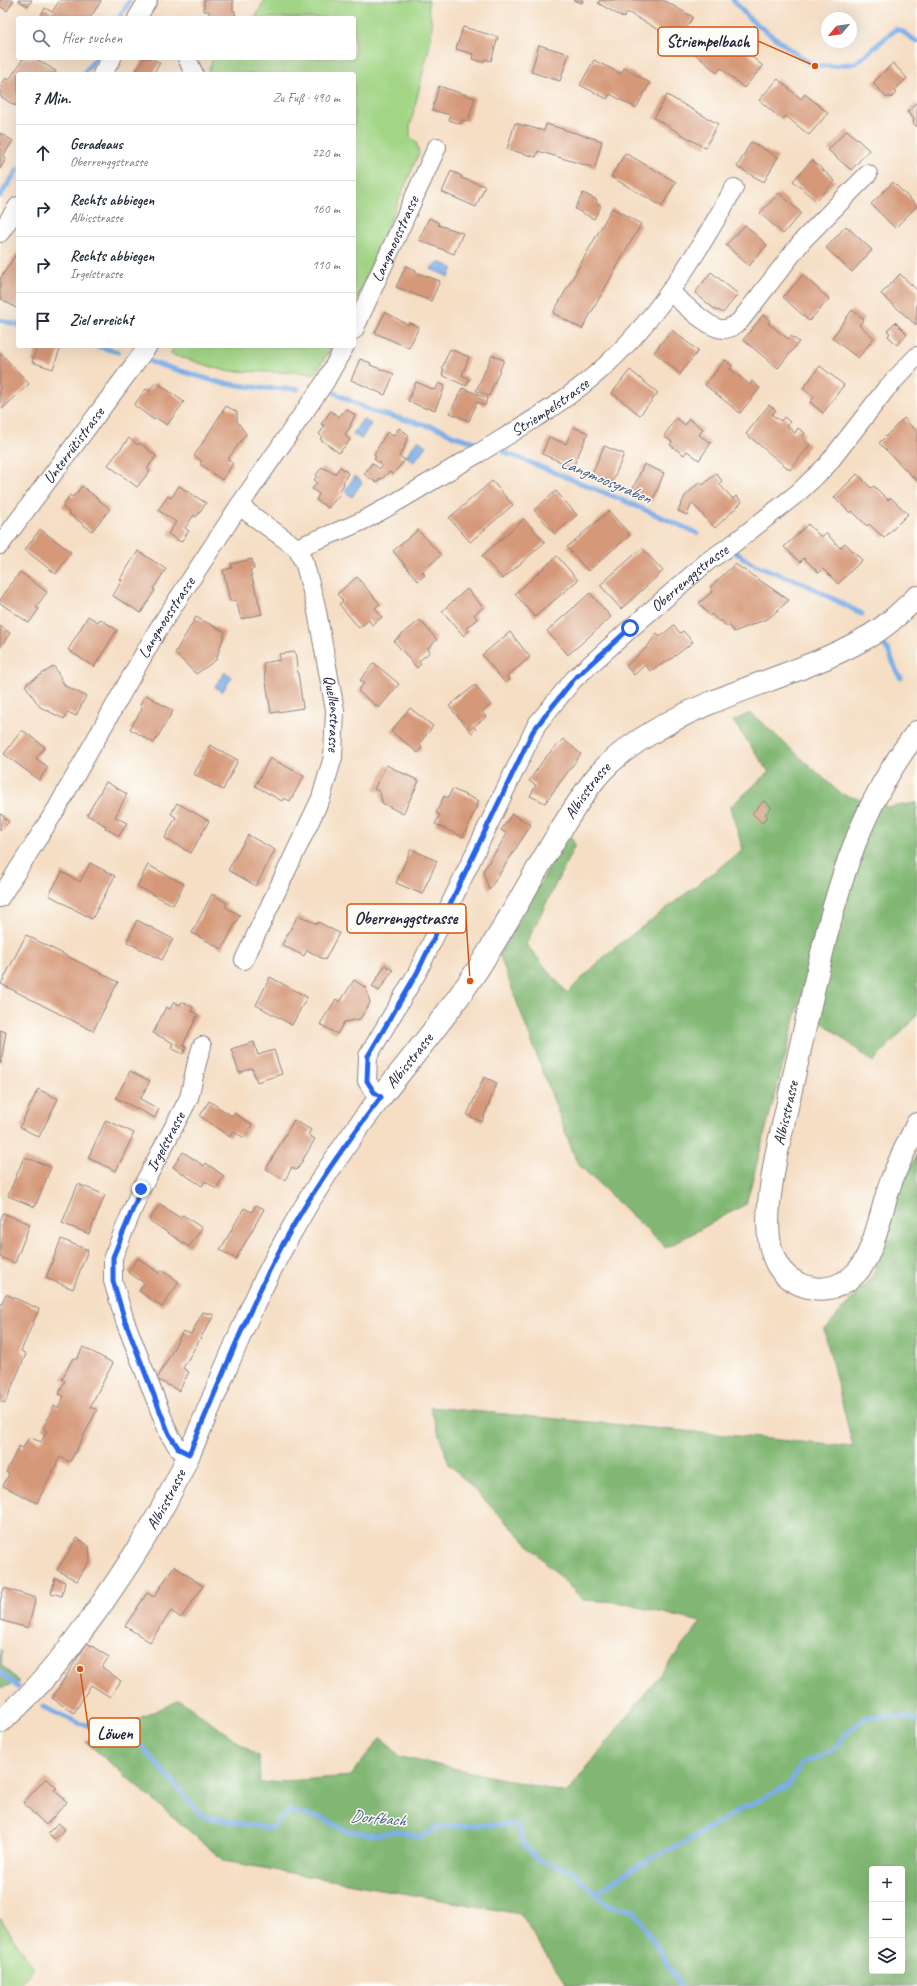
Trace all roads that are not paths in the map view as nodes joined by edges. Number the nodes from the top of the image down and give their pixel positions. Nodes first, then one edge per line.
1 (111, 60) edge
2 (188, 60) edge
3 (103, 72) edge
4 (193, 72) edge
5 (437, 147) dead end
6 (868, 174) dead end
7 (734, 188) dead end
8 (16, 209) edge
9 (0, 233) edge
10 (670, 292) junction
11 (356, 326) edge
12 (147, 348) edge
13 (344, 348) edge
14 (917, 356) edge
15 (239, 506) junction
16 (0, 545) edge
17 (296, 548) junction
18 (917, 597) edge
19 (917, 732) edge
20 (0, 898) edge
21 (244, 960) dead end
22 (202, 1046) dead end
23 (381, 1097) junction
24 (917, 1124) edge
25 (189, 1454) junction
26 (0, 1722) edge

1 - 3 street
2 - 4 street
5 - 11 street, Langmoosstrasse
6 - 10 street
7 - 10 street, Striempelstrasse
8 - 9 street
10 - 17 street, Striempelstrasse
12 - 16 street, Unterrütistrasse
13 - 15 street, Langmoosstrasse
14 - 23 street, Oberrenggstrasse
15 - 17 street, Quellenstrasse
15 - 20 street, Langmoosstrasse
17 - 21 street, Quellenstrasse
18 - 23 main road, Albisstrasse
19 - 24 main road, Albisstrasse
22 - 25 street, Irgelstrasse
23 - 25 main road, Albisstrasse
25 - 26 main road, Albisstrasse

